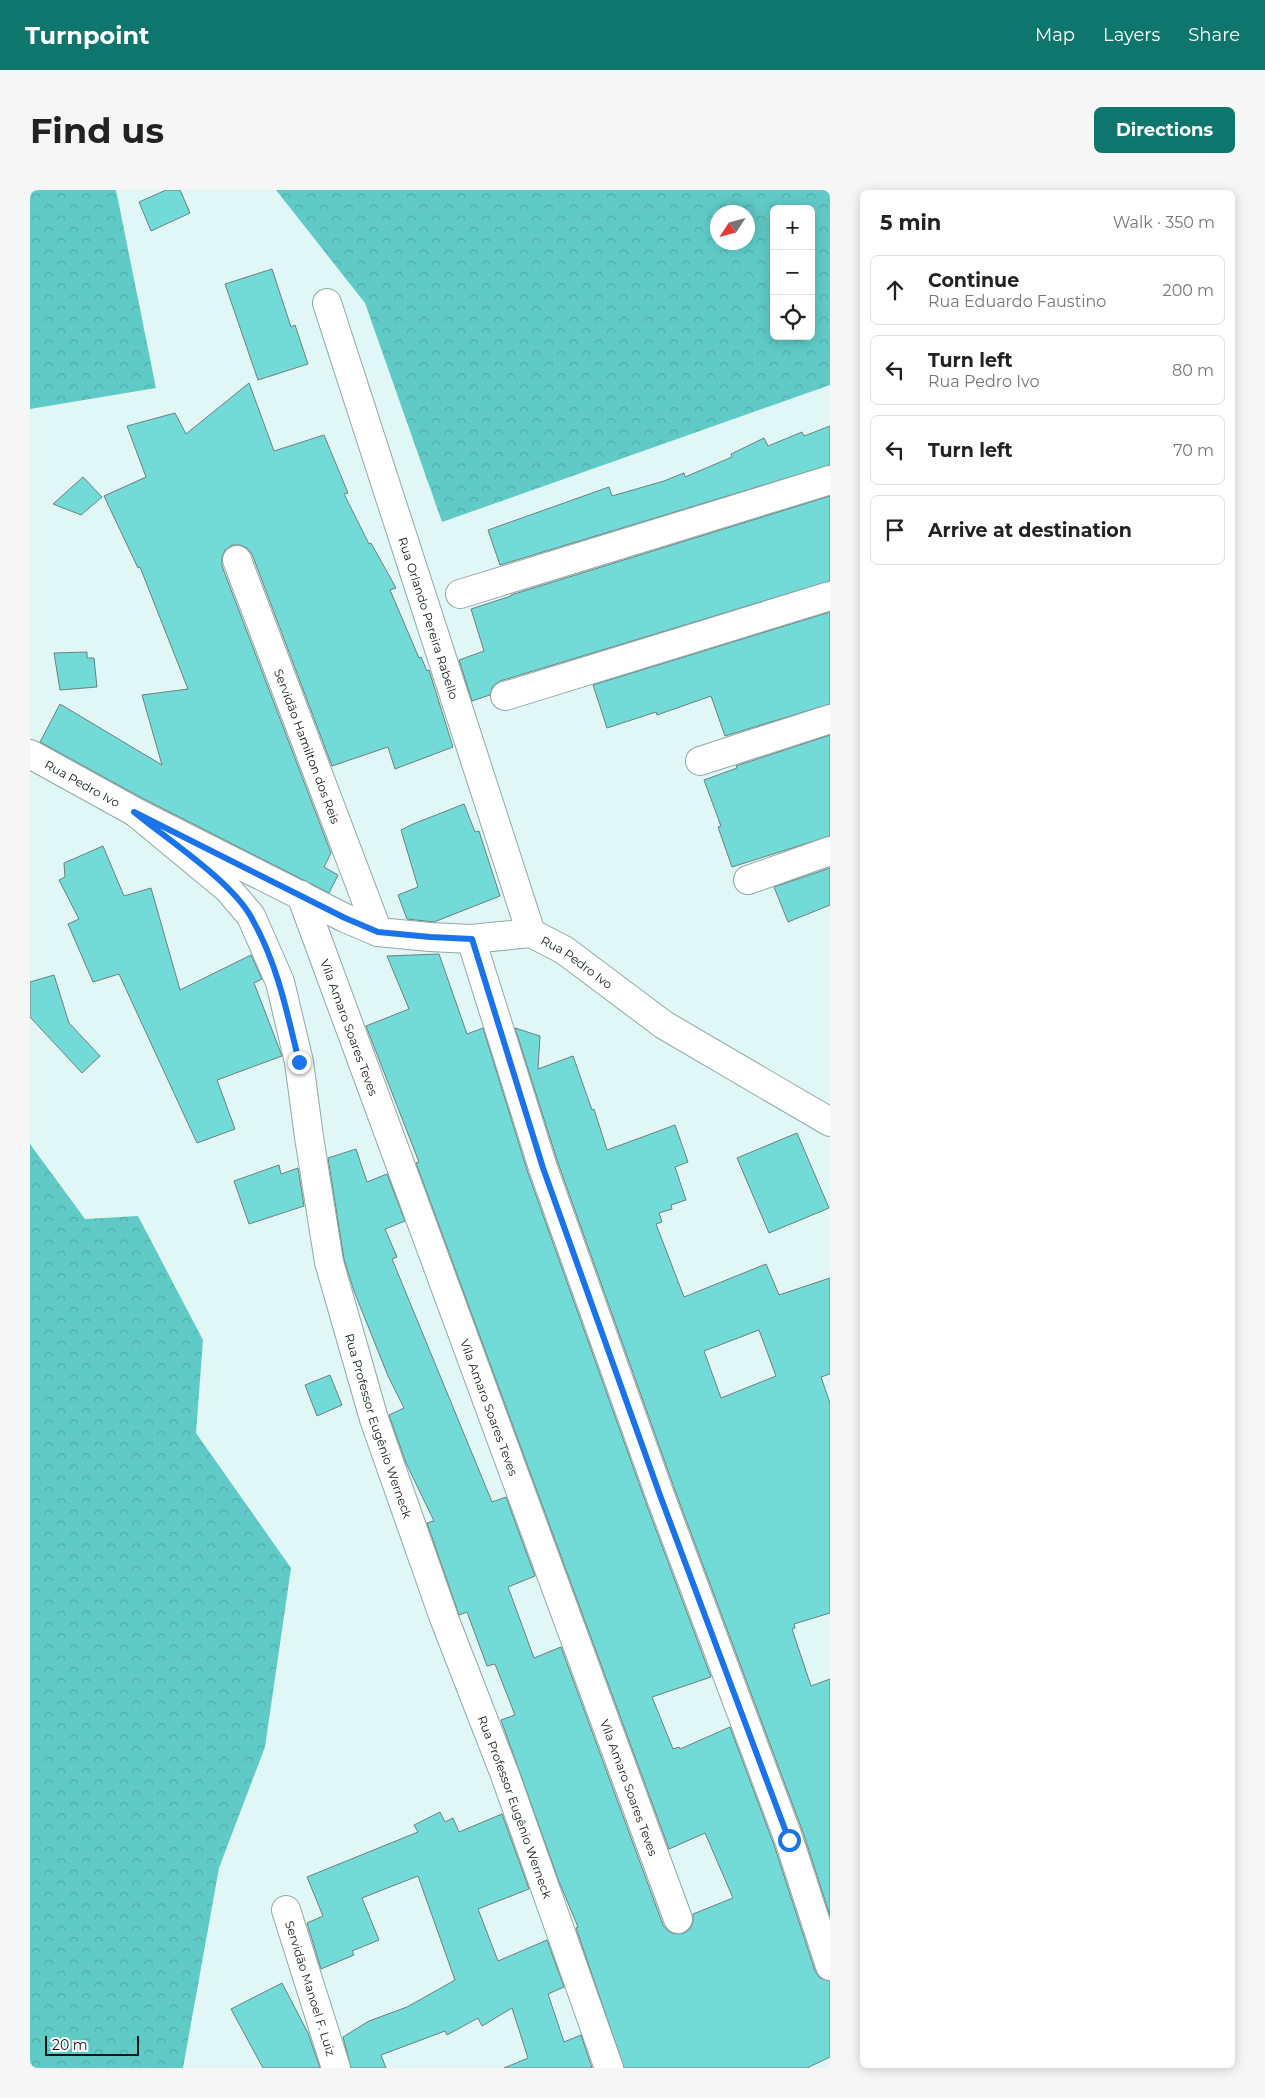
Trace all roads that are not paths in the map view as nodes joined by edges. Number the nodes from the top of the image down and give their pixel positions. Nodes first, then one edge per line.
1 (327, 303) dead end
2 (830, 480) edge
3 (237, 560) dead end
4 (460, 594) dead end
5 (830, 596) edge
6 (505, 696) dead end
7 (830, 719) edge
8 (30, 754) edge
9 (700, 760) dead end
10 (134, 812) junction
11 (830, 851) edge
12 (748, 880) dead end
13 (300, 895) junction
14 (378, 932) junction
15 (531, 933) junction
16 (472, 939) junction
17 (830, 1122) edge
18 (286, 1910) dead end
19 (678, 1919) dead end
20 (830, 1966) edge
21 (336, 2068) edge
22 (609, 2068) edge

1 - 15 street, Rua Orlando Pereira Rabello
2 - 4 street
3 - 14 street, Servidão Hamilton dos Reis
5 - 6 street
7 - 9 street
8 - 10 street, Rua Pedro Ivo
10 - 13 street, Rua Pedro Ivo
10 - 22 street, Rua Professor Eugênio Werneck
11 - 12 street
13 - 14 street, Rua Pedro Ivo
13 - 19 street, Vila Amaro Soares Teves
14 - 16 street, Rua Pedro Ivo
15 - 16 street, Rua Pedro Ivo
15 - 17 street, Rua Pedro Ivo
16 - 20 street
18 - 21 street, Servidão Manoel F. Luiz

